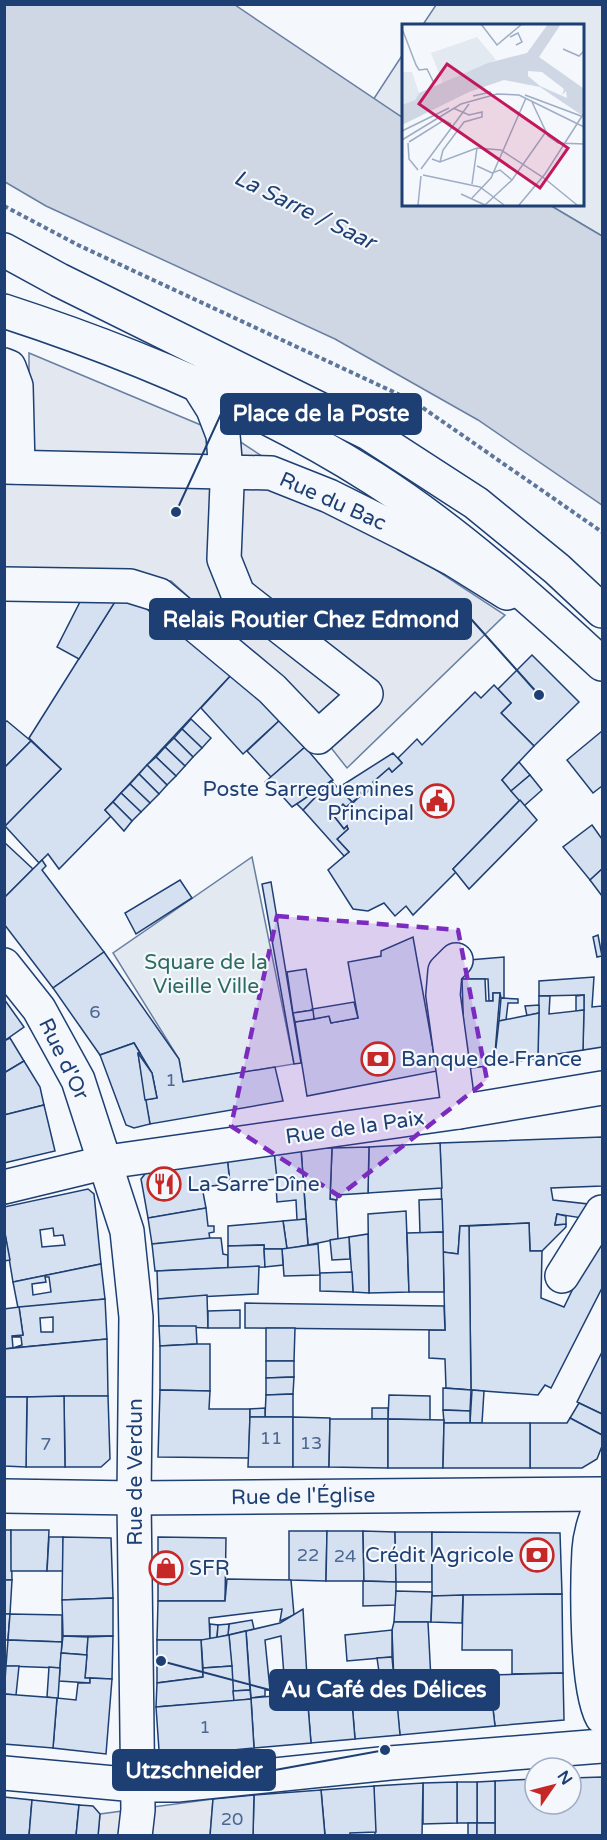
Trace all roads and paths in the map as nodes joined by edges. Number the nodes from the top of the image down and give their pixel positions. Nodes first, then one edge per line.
1 (4, 206) edge
2 (4, 250) edge
3 (4, 311) edge
4 (4, 365) edge
5 (196, 382) junction
6 (11, 467) edge
7 (225, 472) junction
8 (603, 532) edge
9 (4, 584) edge
10 (603, 611) edge
11 (563, 628) junction
12 (603, 664) edge
13 (456, 960) dead end
14 (4, 965) edge
15 (603, 1088) edge
16 (459, 1112) junction
17 (107, 1162) junction
18 (4, 1187) edge
19 (603, 1212) edge
20 (562, 1276) dead end
21 (603, 1494) edge
22 (4, 1496) edge
23 (134, 1498) junction
24 (603, 1501) edge
25 (603, 1717) edge
26 (603, 1746) edge
27 (4, 1773) edge
28 (136, 1785) junction
29 (135, 1836) edge

1 - 8 path
2 - 10 street
3 - 5 street
4 - 6 street
5 - 7 street
5 - 11 street
6 - 7 street, Rue du Bac
7 - 9 street
7 - 11 street, Rue du Bac
11 - 12 street
13 - 16 street
14 - 17 street, Rue d'Or
15 - 16 street, Rue de la Paix
16 - 17 street, Rue de la Paix
17 - 18 street, Rue de la Paix
17 - 23 street, Rue de Verdun
19 - 20 street
21 - 23 street, Rue de l'Église
22 - 23 street, Rue de l'Église
23 - 28 street, Rue de Verdun
24 - 25 street
26 - 28 street
27 - 28 street
28 - 29 street, Rue de Verdun

